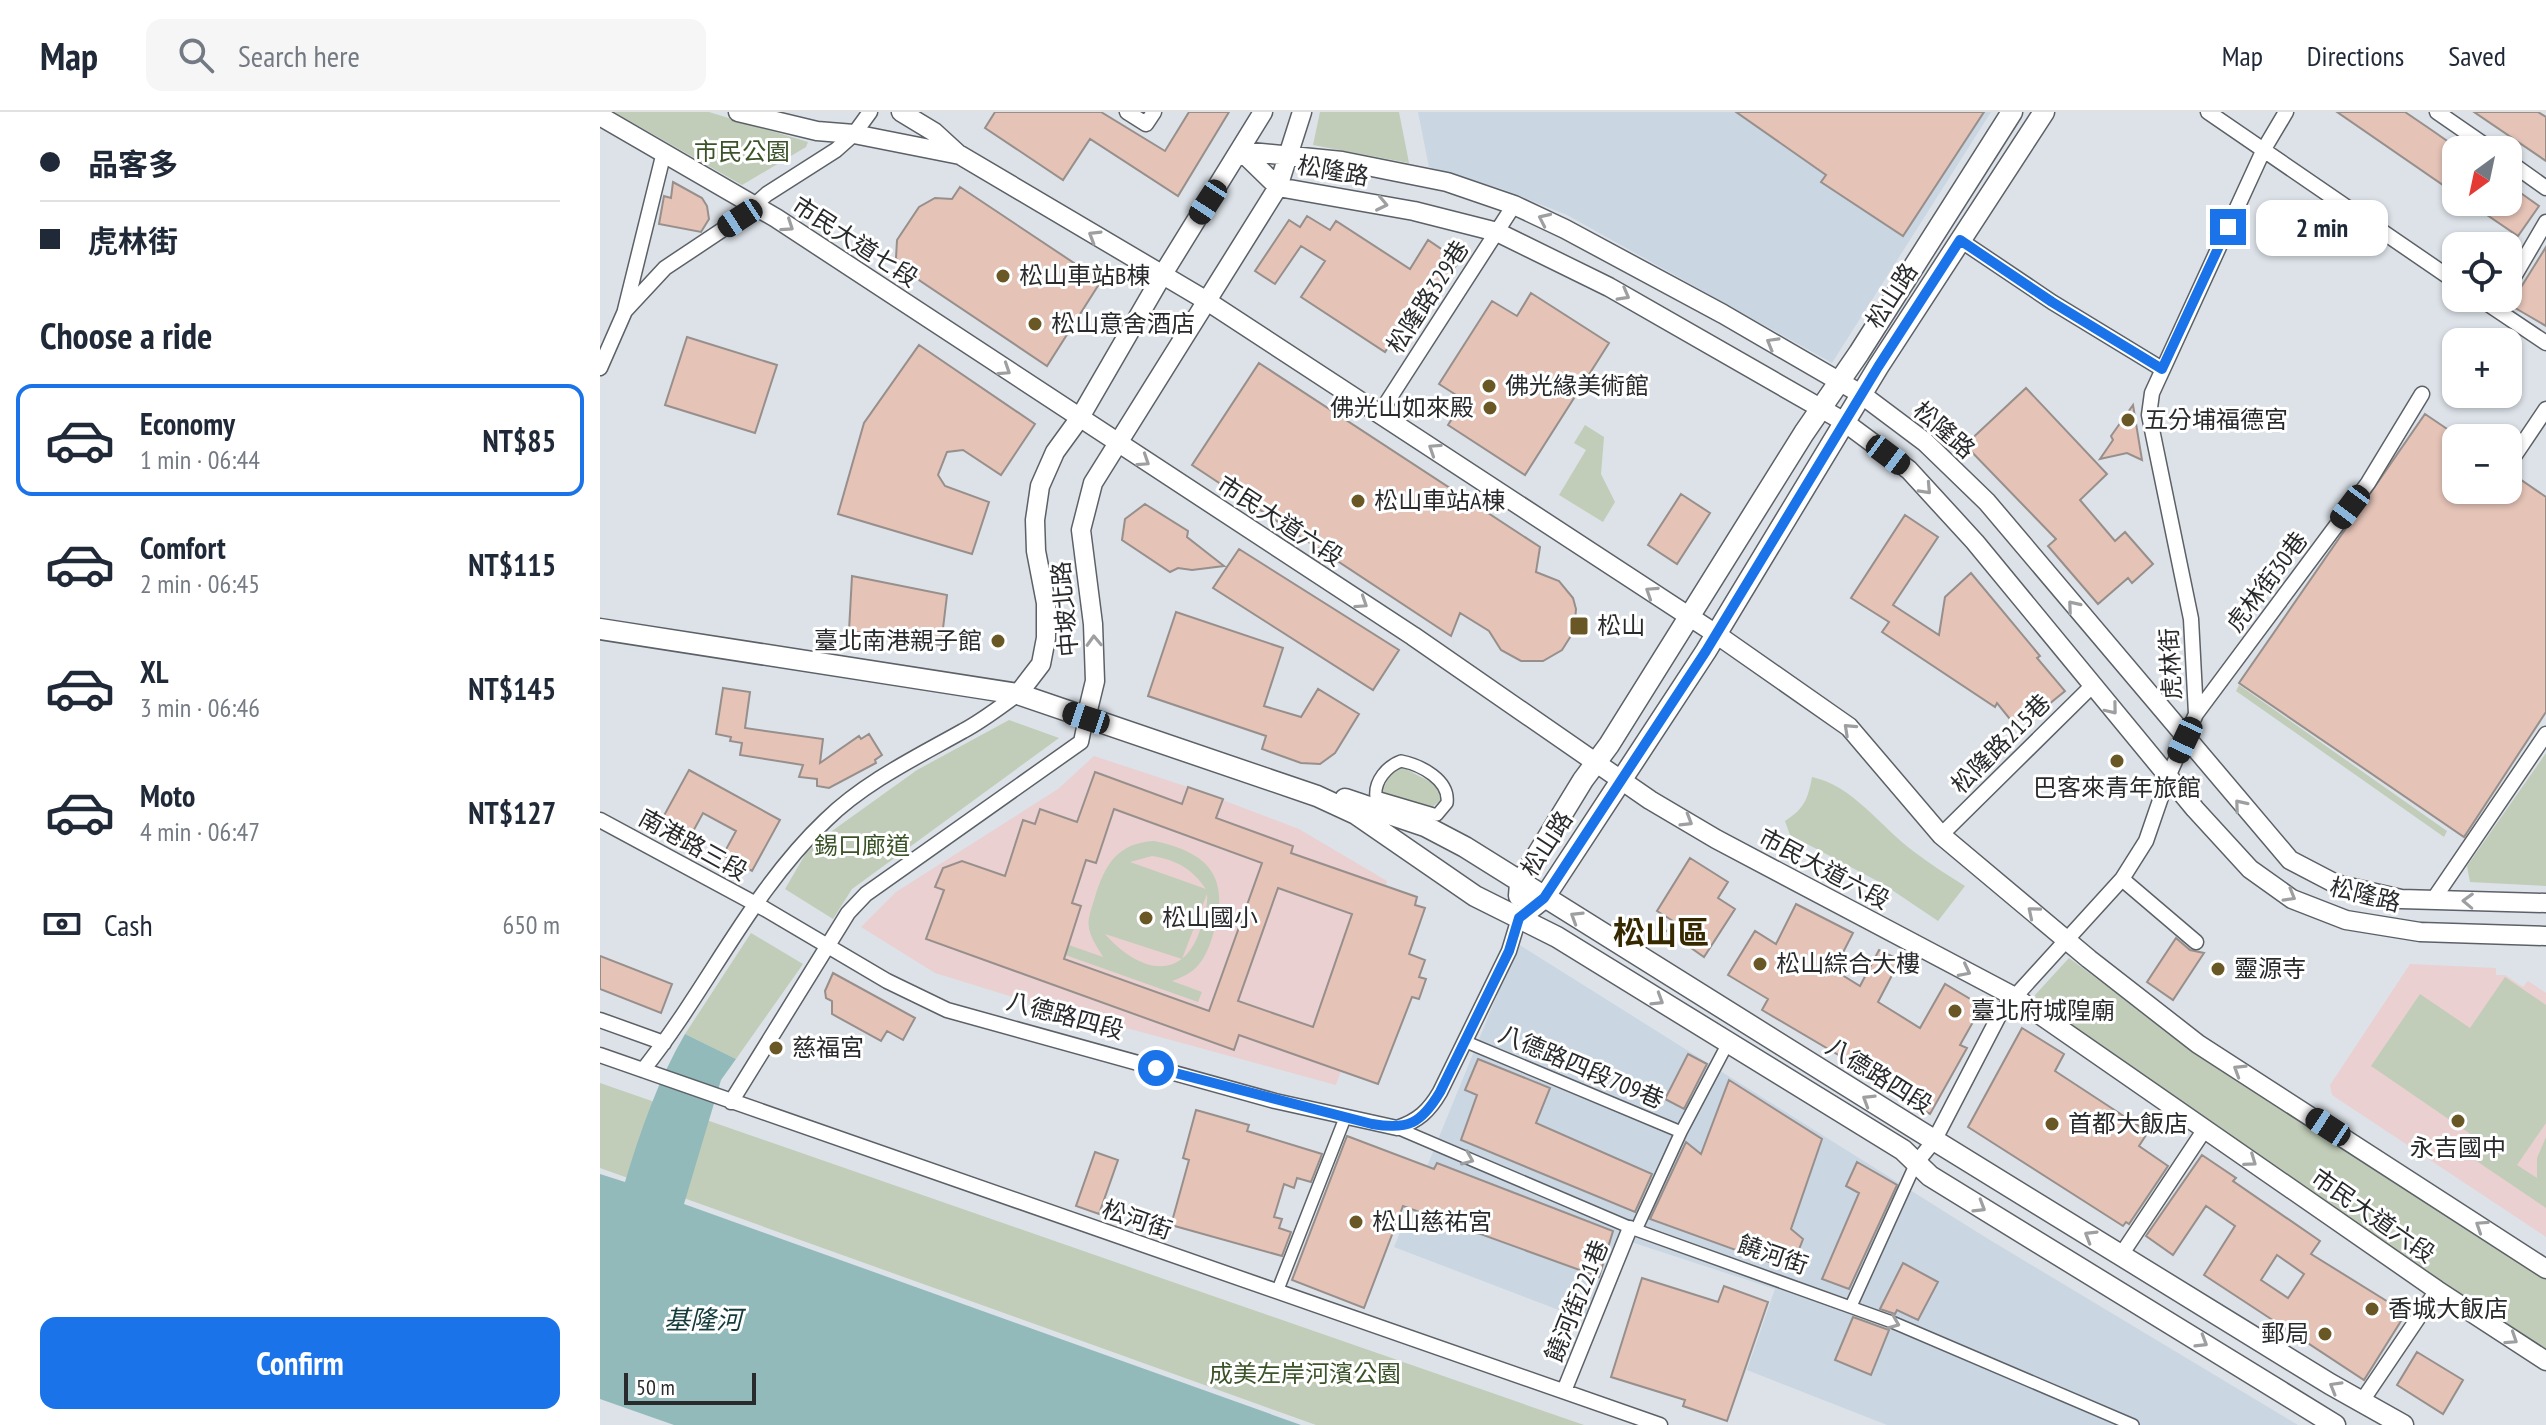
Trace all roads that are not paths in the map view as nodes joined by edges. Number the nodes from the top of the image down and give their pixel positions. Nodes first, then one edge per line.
1 (738, 112) edge
2 (870, 112) edge
3 (901, 112) edge
4 (1127, 112) edge
5 (1154, 112) edge
6 (1263, 112) edge
7 (1302, 112) edge
8 (2012, 112) edge
9 (2044, 112) edge
10 (2208, 112) edge
11 (2286, 112) edge
12 (2437, 112) edge
13 (600, 116) edge
14 (854, 134) junction
15 (2472, 136) edge
16 (2264, 149) junction
17 (1241, 151) junction
18 (664, 152) junction
19 (1289, 153) junction
20 (960, 155) junction
21 (2522, 171) edge
22 (1278, 187) junction
23 (2546, 188) edge
24 (754, 205) junction
25 (1514, 205) junction
26 (2546, 222) edge
27 (1497, 232) junction
28 (1960, 240) junction
29 (2522, 263) edge
30 (2442, 272) edge
31 (1163, 274) junction
32 (1207, 301) junction
33 (625, 311) junction
34 (2508, 312) edge
35 (2546, 343) edge
36 (600, 368) edge
37 (2162, 369) junction
38 (1840, 381) junction
39 (1861, 394) junction
40 (2422, 394) dead end
41 (1822, 407) junction
42 (2546, 409) edge
43 (1380, 413) junction
44 (1079, 419) junction
45 (1845, 422) junction
46 (1118, 444) junction
47 (2522, 445) edge
48 (1690, 617) junction
49 (600, 629) edge
50 (1716, 634) junction
51 (2093, 685) junction
52 (1018, 694) junction
53 (2196, 714) junction
54 (1086, 718) junction
55 (2546, 734) edge
56 (2185, 740) junction
57 (1597, 762) junction
58 (2168, 777) junction
59 (1621, 780) junction
60 (1317, 796) junction
61 (1432, 816) joint
62 (600, 820) edge
63 (1941, 835) junction
64 (2122, 879) junction
65 (1520, 883) junction
66 (1544, 898) junction
67 (2433, 900) junction
68 (2546, 903) edge
69 (761, 907) junction
70 (1519, 918) junction
71 (2546, 936) edge
72 (2067, 939) junction
73 (2196, 942) dead end
74 (823, 943) junction
75 (2013, 996) junction
76 (600, 1020) edge
77 (1464, 1041) junction
78 (664, 1043) junction
79 (1728, 1043) junction
80 (600, 1055) edge
81 (643, 1070) junction
82 (726, 1100) junction
83 (1345, 1118) junction
84 (1397, 1128) junction
85 (2205, 1129) junction
86 (1681, 1132) junction
87 (1934, 1141) junction
88 (1916, 1163) junction
89 (1633, 1229) junction
90 (2121, 1255) junction
91 (2546, 1269) edge
92 (2437, 1290) junction
93 (1277, 1292) junction
94 (1851, 1306) junction
95 (2546, 1361) edge
96 (1564, 1391) junction
97 (2362, 1401) junction
98 (1660, 1425) edge
99 (2133, 1425) edge
100 (2335, 1425) edge
101 (2403, 1425) edge

1 - 14 street
2 - 14 street
3 - 20 street
4 - 5 street
6 - 17 street, 中坡北路
7 - 19 street, 中坡北路
8 - 38 main road, 松山路
9 - 28 main road, 松山路
10 - 16 street
11 - 16 street, 虎林街
12 - 15 street
13 - 18 street, 市民大道七段
14 - 20 street
14 - 24 street
16 - 30 street
16 - 37 street, 虎林街
17 - 19 street, 松隆路
17 - 22 street, 松隆路
17 - 31 street, 中坡北路
18 - 24 street, 市民大道七段
18 - 33 street
19 - 22 street, 中坡北路
19 - 25 street, 松隆路
31 -> 20 street
21 - 23 street
22 -> 27 street, 松隆路
22 - 32 street, 中坡北路
24 - 33 street
24 -> 44 street, 市民大道七段
25 - 27 street, 松隆路329巷
38 -> 25 street, 松隆路
26 - 29 street
27 -> 41 street, 松隆路
27 - 43 street, 松隆路329巷
28 - 37 street
28 - 39 main road, 松山路
31 - 32 street, 市民大道六段
31 - 44 street, 中坡北路
32 - 43 street, 市民大道六段
32 - 46 street, 中坡北路
33 - 36 street
34 - 35 street
37 - 53 street, 虎林街
38 - 39 street, 松隆路
38 - 41 main road, 松山路
39 - 45 main road, 松山路
56 -> 39 street, 松隆路
40 - 53 street, 虎林街30巷
41 - 45 street, 松隆路
41 - 48 main road, 松山路
42 - 47 street
48 -> 43 street, 市民大道六段
44 - 46 street, 市民大道六段
44 - 52 street, 中坡北路
45 - 50 main road, 松山路
45 -> 51 street, 松隆路
54 -> 46 street, 中坡北路
46 -> 57 street, 市民大道六段
48 - 50 street, 市民大道六段
48 - 57 main road, 松山路
49 - 52 main road, 八德路四段
50 - 59 main road, 松山路
63 -> 50 street, 市民大道六段
51 -> 58 street, 松隆路
51 - 63 street, 松隆路215巷
52 - 54 main road, 八德路四段
52 - 69 street, 中坡北路
53 - 56 street, 虎林街
54 - 60 main road, 八德路四段
54 - 74 street, 中坡北路
55 - 67 street
56 - 58 street, 虎林街
67 -> 56 street, 松隆路
57 - 59 street, 市民大道六段
57 - 65 main road, 松山路
58 - 64 street, 虎林街
58 -> 71 street, 松隆路
59 - 66 main road, 松山路
59 -> 75 street, 市民大道六段
60 - 65 main road, 八德路四段
60 - 70 main road, 八德路四段
61 - 61 street
62 - 69 street, 南港路三段
72 -> 63 street, 市民大道六段
64 - 72 street, 虎林街
64 - 73 street
65 - 66 main road, 八德路四段
65 - 70 main road, 松山路
66 - 70 main road, 松山路
87 -> 66 main road, 八德路四段
68 -> 67 street, 松隆路
69 - 74 street, 南港路三段
69 - 78 street, 中坡北路
70 - 77 street
70 -> 79 main road, 八德路四段
72 - 75 street, 虎林街
91 -> 72 street, 市民大道六段
74 - 82 street, 中坡北路
74 - 83 street, 八德路四段
75 - 85 street, 市民大道六段
75 - 87 street, 虎林街
76 - 78 street
77 - 84 street
77 - 86 street, 八德路四段709巷
78 - 81 street, 中坡北路
79 - 86 street, 八德路四段709巷
79 - 88 main road, 八德路四段
80 - 81 street, 松河街
81 - 82 street, 松河街
82 - 93 street, 松河街
83 - 84 street, 八德路四段
83 - 93 street
84 -> 89 street, 饒河街
85 - 90 street
85 -> 92 street, 市民大道六段
86 - 89 street, 八德路四段709巷
87 - 88 street, 虎林街
90 -> 87 main road, 八德路四段
88 - 94 street
88 -> 100 main road, 八德路四段
89 - 94 street, 饒河街
89 - 96 street, 饒河街221巷
97 -> 90 main road, 八德路四段
92 -> 95 street, 市民大道六段
92 - 97 street
93 - 96 street, 松河街
94 -> 99 street, 饒河街
96 - 98 street, 松河街
97 - 101 main road, 八德路四段

